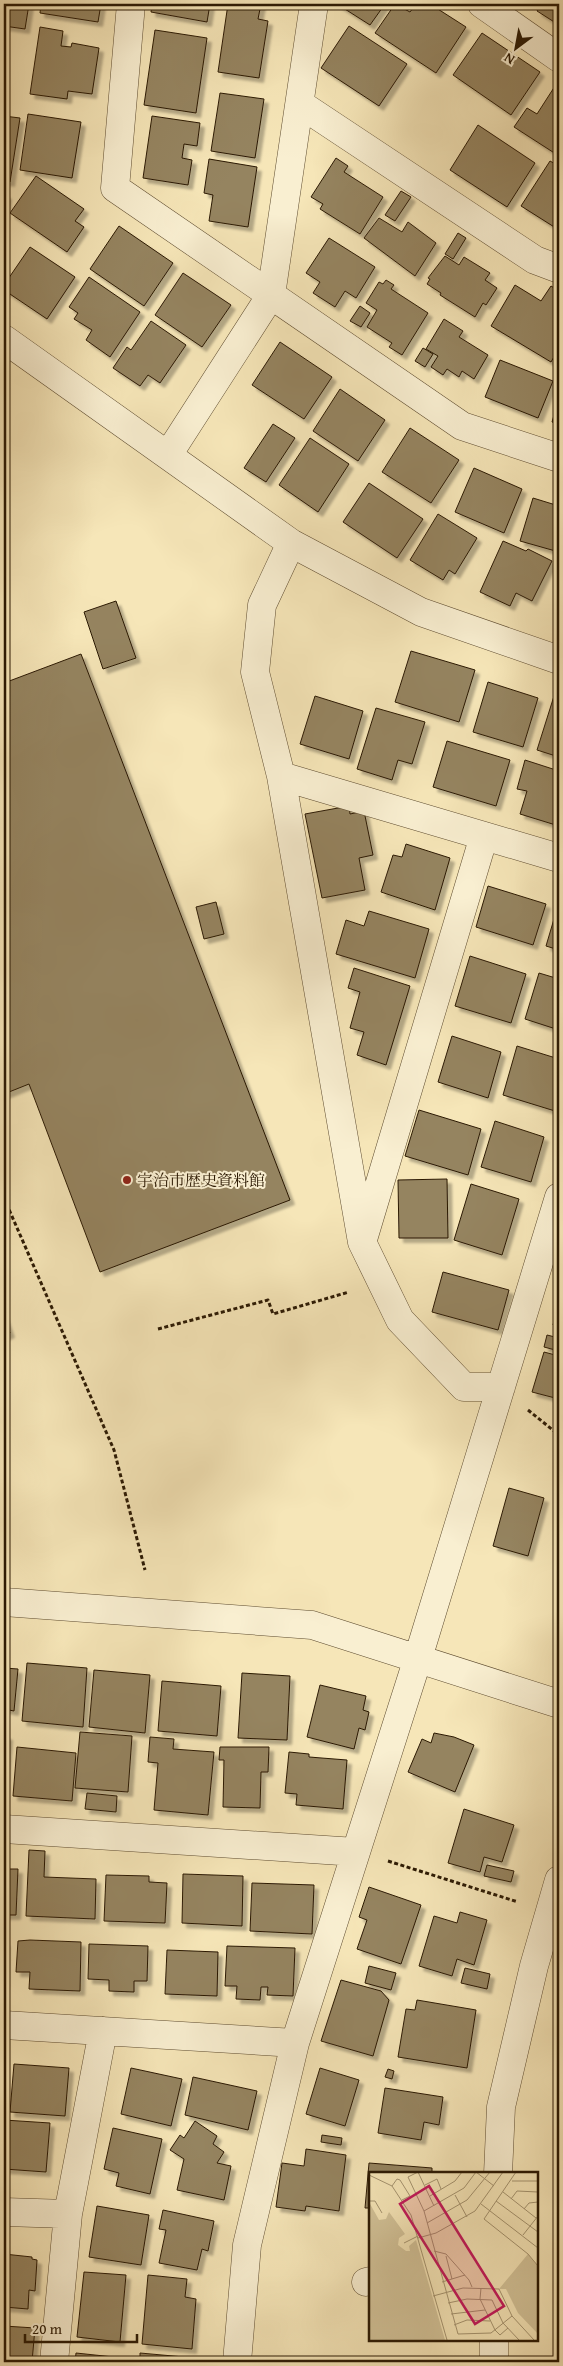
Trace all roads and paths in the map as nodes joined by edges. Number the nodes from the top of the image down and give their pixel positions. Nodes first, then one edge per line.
1 (131, 4) edge
2 (314, 4) edge
3 (482, 4) edge
4 (559, 58) edge
5 (300, 104) junction
6 (559, 269) edge
7 (271, 295) junction
8 (4, 339) edge
9 (168, 455) junction
10 (559, 458) edge
11 (291, 543) junction
12 (559, 660) edge
13 (280, 776) junction
14 (484, 836) junction
15 (559, 858) edge
16 (559, 1197) edge
17 (4, 1198) edge
18 (362, 1242) junction
19 (354, 1291) dead end
20 (158, 1329) dead end
21 (501, 1387) junction
22 (145, 1570) dead end
23 (6, 1598) edge
24 (418, 1658) junction
25 (559, 1704) edge
26 (4, 1828) edge
27 (356, 1852) junction
28 (403, 1866) dead end
29 (559, 1880) edge
30 (550, 1912) junction
31 (4, 2025) edge
32 (103, 2031) junction
33 (296, 2043) junction
34 (498, 2172) edge
35 (4, 2212) edge
36 (68, 2214) junction
37 (494, 2341) edge
38 (54, 2362) edge
39 (237, 2362) edge
40 (494, 2362) edge

1 - 7 street
2 - 5 street
3 - 4 street
5 - 6 street
5 - 7 street
7 - 9 street
7 - 10 street
8 - 9 street
9 - 11 street
11 - 12 street
11 - 13 street
13 - 14 street
13 - 18 street
14 - 15 street
14 - 18 street
16 - 21 street
17 - 22 path
18 - 21 street
19 - 20 path
21 - 24 street
23 - 24 street
24 - 25 street
24 - 27 street
26 - 27 street
27 - 33 street
28 - 30 path
29 - 30 street
30 - 34 street
31 - 32 street
32 - 33 street
32 - 36 street
33 - 39 street
35 - 36 street
36 - 38 street
37 - 40 street

